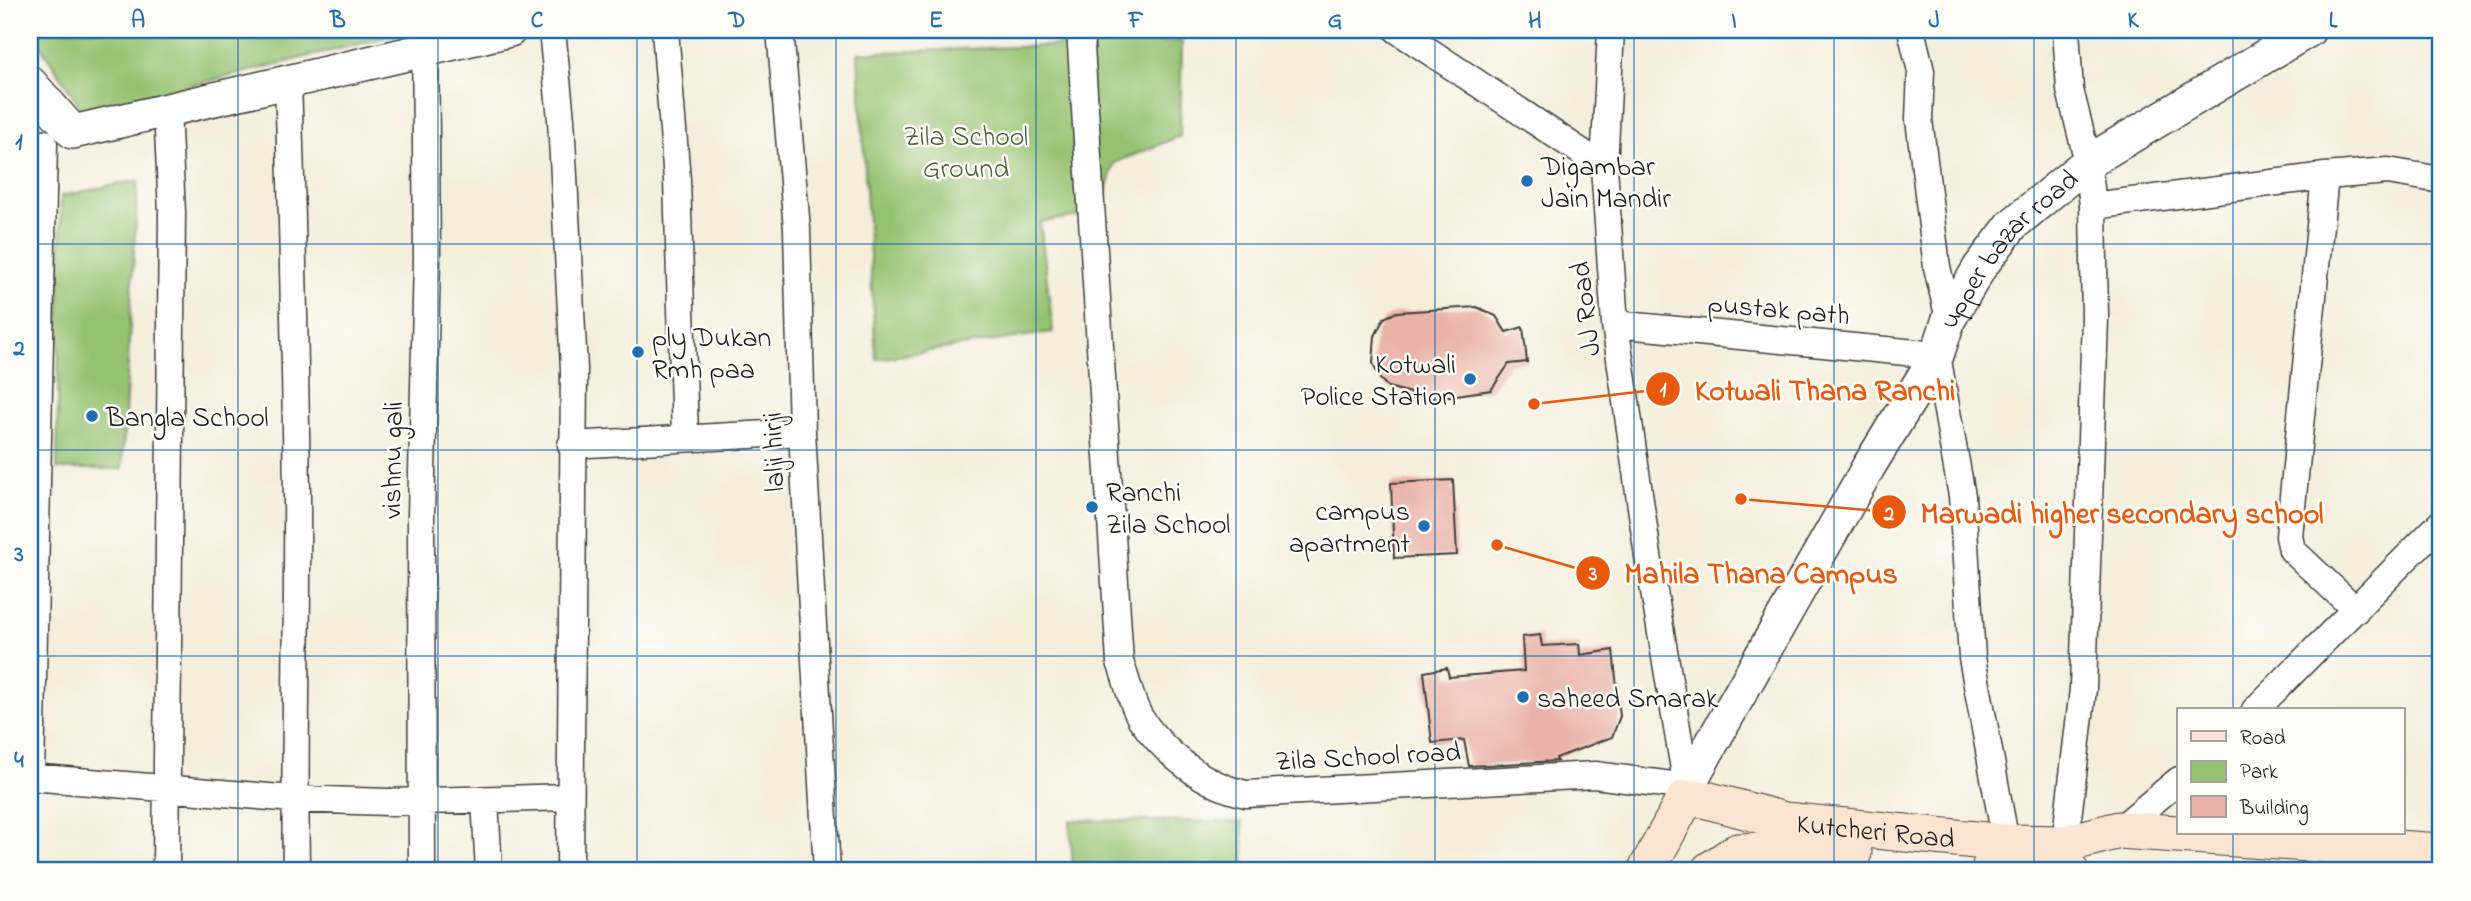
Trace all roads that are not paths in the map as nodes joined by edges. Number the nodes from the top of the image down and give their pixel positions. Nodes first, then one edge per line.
1 (510, 30) edge
2 (552, 30) edge
3 (665, 30) edge
4 (780, 30) edge
5 (1080, 30) edge
6 (1397, 30) edge
7 (1611, 30) edge
8 (1911, 30) edge
9 (2066, 30) edge
10 (2309, 30) edge
11 (425, 40) edge
12 (30, 83) edge
13 (288, 83) junction
14 (167, 111) junction
15 (49, 142) edge
16 (2088, 162) junction
17 (1604, 167) junction
18 (2325, 176) junction
19 (2441, 180) edge
20 (2093, 206) junction
21 (1949, 319) junction
22 (1615, 324) junction
23 (1937, 355) junction
24 (802, 432) junction
25 (685, 437) junction
26 (571, 444) junction
27 (2441, 523) edge
28 (2356, 610) junction
29 (2257, 708) edge
30 (30, 777) edge
31 (2177, 782) edge
32 (167, 788) junction
33 (1688, 793) junction
34 (569, 797) junction
35 (293, 799) junction
36 (485, 801) junction
37 (421, 802) junction
38 (2119, 830) junction
39 (2177, 834) edge
40 (2178, 834) edge
41 (2006, 843) junction
42 (2441, 852) edge
43 (2067, 858) edge
44 (166, 871) edge
45 (296, 871) edge
46 (422, 871) edge
47 (489, 871) edge
48 (570, 871) edge
49 (827, 871) edge
50 (1646, 871) edge
51 (1709, 871) edge

1 - 11 street
2 - 26 street
3 - 25 street
4 - 24 street, lalji hirji
5 - 33 street, Zila School road
6 - 17 street
7 - 17 street, JJ Road
8 - 21 street
9 - 16 street
10 - 16 street, upper bazar road
11 - 13 street
11 - 37 street, vishnu gali
12 - 15 street
13 - 14 street
13 - 35 street
14 - 15 street
14 - 32 street
15 - 30 street
16 - 20 street
16 - 21 street, upper bazar road
17 - 22 street, JJ Road
18 - 19 street
18 - 20 street
18 - 28 street
20 - 43 street
21 - 23 street, upper bazar road
22 - 23 street, pustak path
22 - 33 street, JJ Road
23 - 33 street, upper bazar road
23 - 41 street
24 - 25 street
24 - 49 street, lalji hirji
25 - 26 street
26 - 34 street
27 - 28 street
28 - 29 street
30 - 32 street
31 - 38 street
32 - 35 street
32 - 44 street
33 - 41 main road, Kutcheri Road
33 - 50 main road
34 - 36 street
34 - 48 street
35 - 37 street
35 - 45 street
36 - 37 street
36 - 47 street
37 - 46 street, vishnu gali
38 - 39 main road, Kutcheri Road
38 - 43 main road, Kutcheri Road
40 - 42 main road, Kutcheri Road
41 - 43 main road, Kutcheri Road
43 - 51 main road

